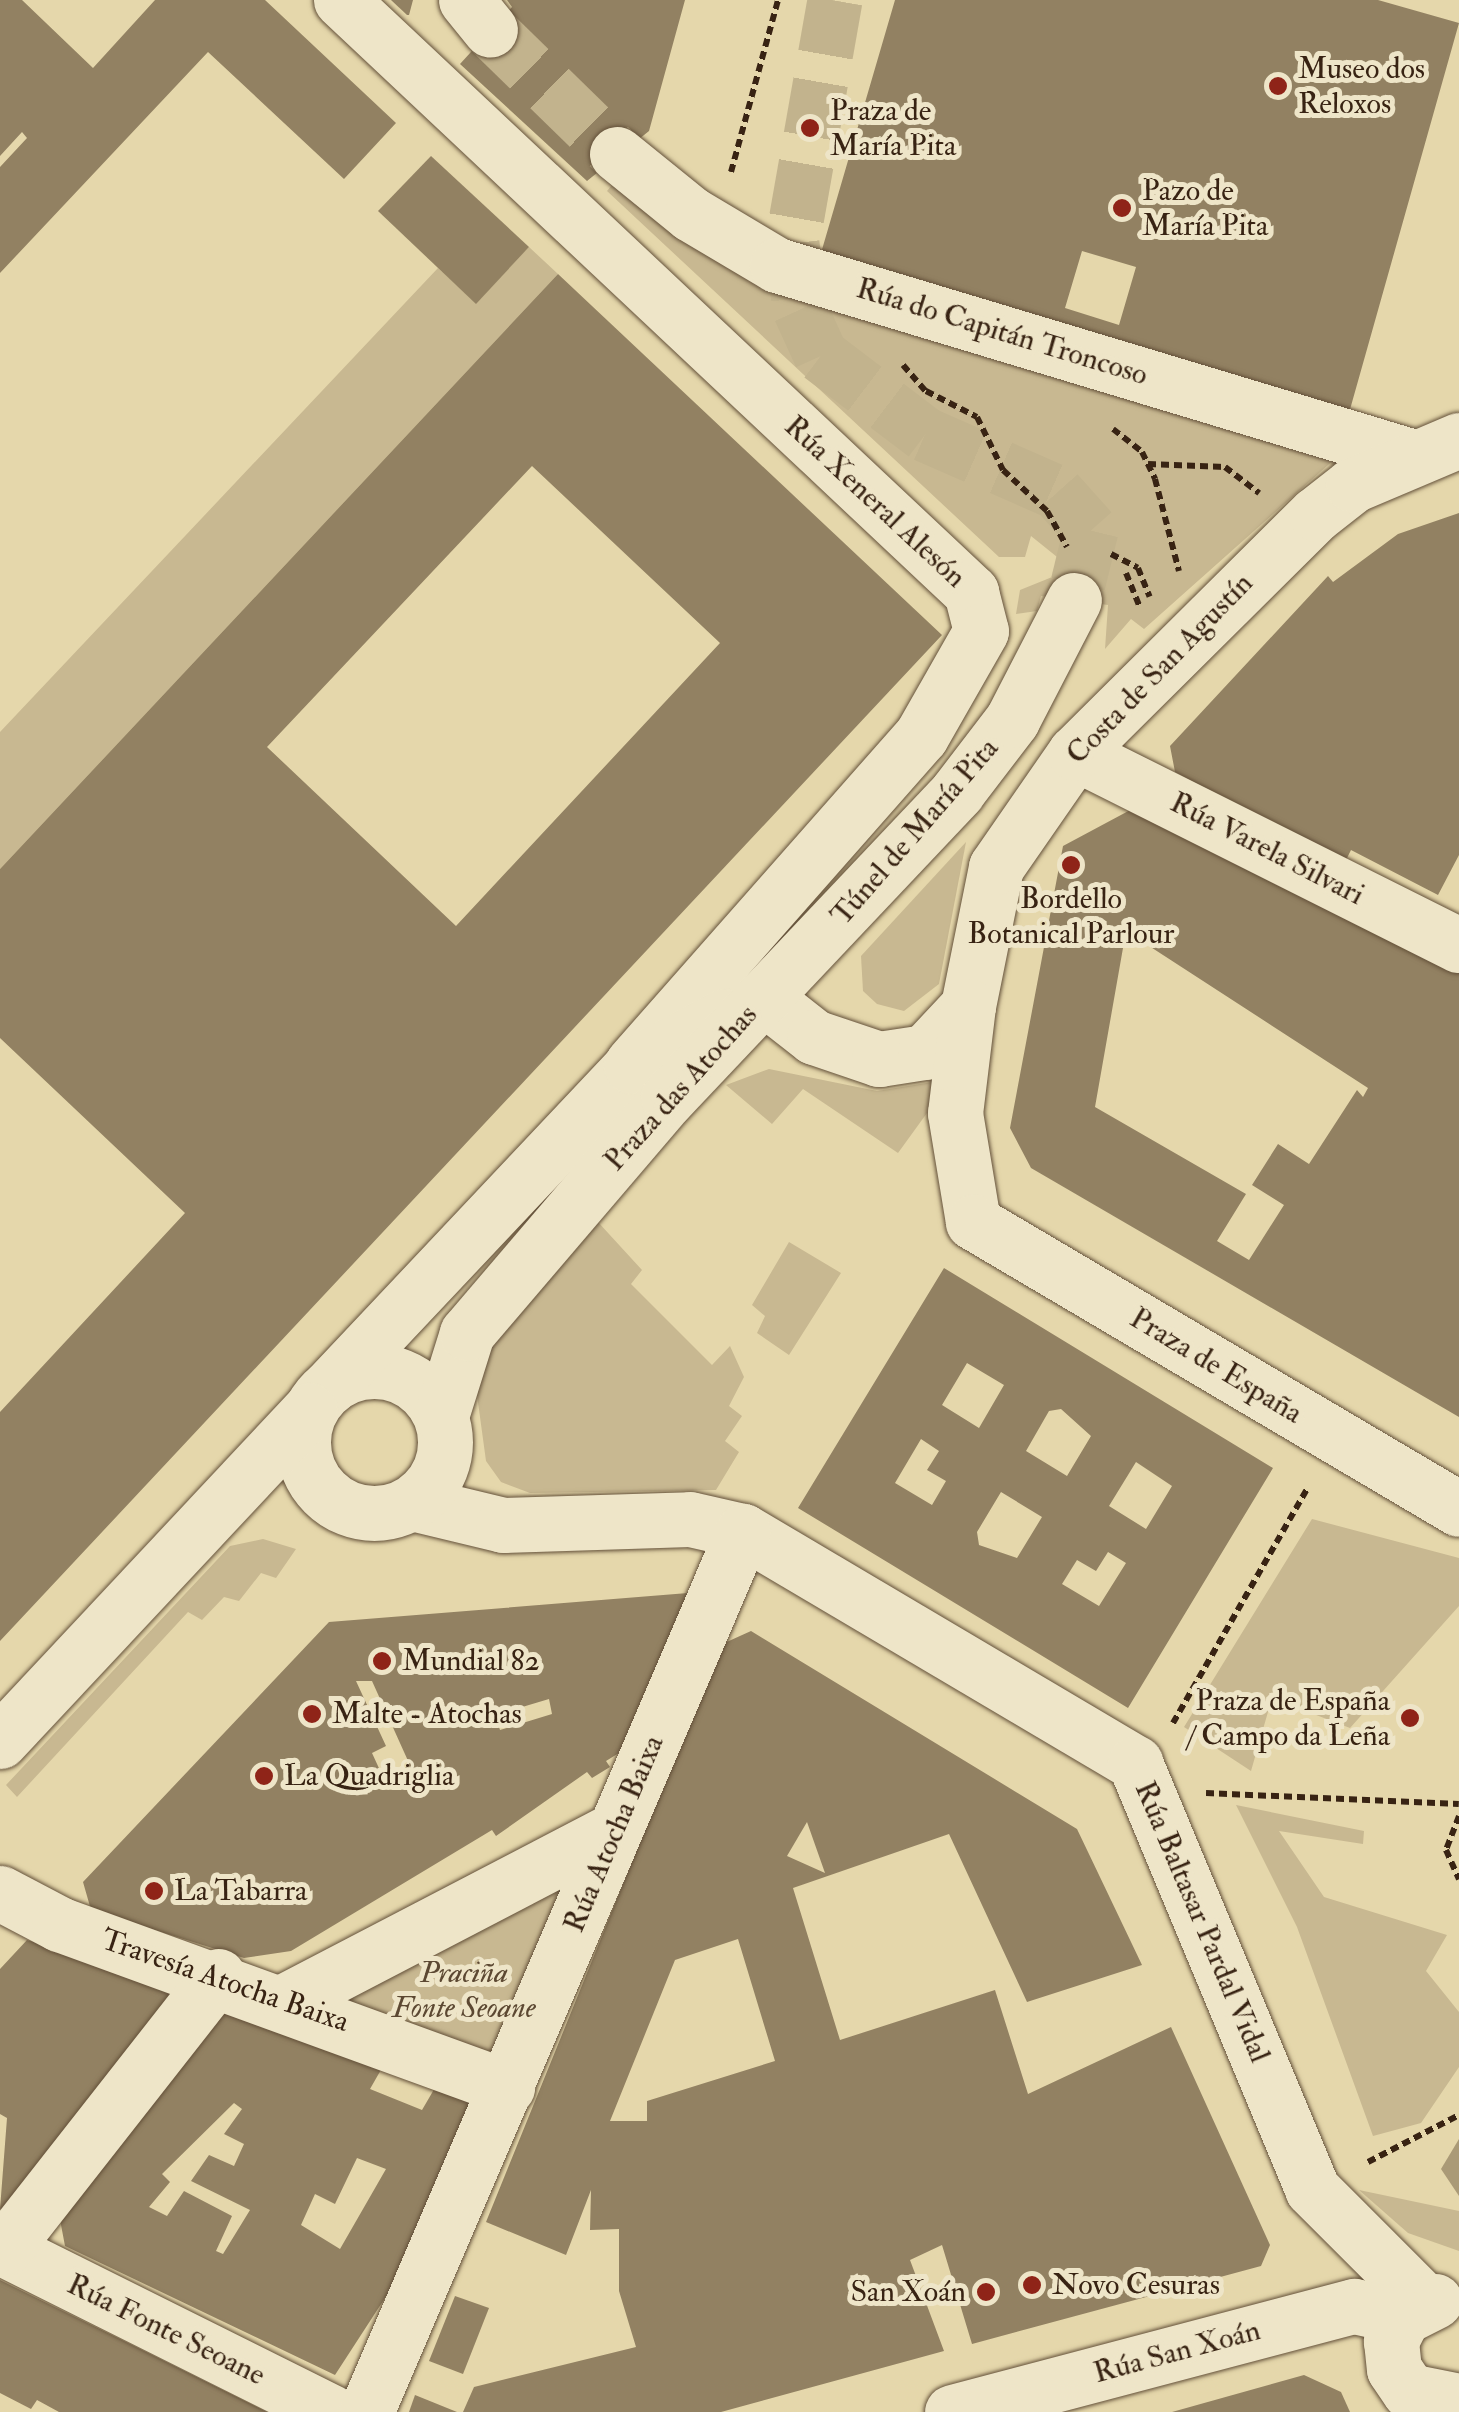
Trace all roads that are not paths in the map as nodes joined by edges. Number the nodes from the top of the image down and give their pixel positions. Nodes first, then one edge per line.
1 (341, 0) edge
2 (617, 154) tunnel mouth
3 (1437, 448) edge
4 (1074, 600) tunnel mouth
5 (1074, 753) junction
6 (1459, 945) edge
7 (763, 996) junction
8 (968, 1006) junction
9 (631, 1066) junction
10 (972, 1222) joint
11 (319, 1399) junction
12 (442, 1416) junction
13 (386, 1507) junction
14 (1459, 1509) edge
15 (210, 1514) junction
16 (744, 1531) junction
17 (0, 1740) edge
18 (616, 1829) junction
19 (0, 1893) edge
20 (218, 1976) junction
21 (287, 2000) junction
22 (508, 2087) junction
23 (2, 2248) edge
24 (1429, 2307) edge
25 (1451, 2405) edge
26 (331, 2412) edge
27 (366, 2412) edge
28 (952, 2412) edge

1 - 9 street, Rúa Xeneral Alesón
2 - 3 street, Rúa do Capitán Troncoso
3 - 5 street, Costa de San Agustín
4 - 7 street, Túnel de María Pita
5 - 6 street, Rúa Varela Silvari
5 - 8 street, Costa de San Agustín
7 - 8 street
7 - 9 street, Praza das Atochas
7 - 12 street, Praza das Atochas
8 - 10 street, Costa de San Agustín
9 - 11 street, Praza das Atochas
10 - 14 street, Praza de España
11 - 12 street
11 - 13 street
11 - 15 street, Praza das Atochas
12 - 13 street, Praza das Atochas
13 - 15 street
13 - 16 street
15 - 17 street, Praza das Atochas
16 - 18 street, Rúa Atocha Baixa
16 - 24 street, Rúa Baltasar Pardal Vidal
18 - 21 street
18 - 22 street, Rúa Atocha Baixa
19 - 20 street, Travesía Atocha Baixa
20 - 21 street, Travesía Atocha Baixa
20 - 23 street
21 - 22 street, Travesía Atocha Baixa
22 - 27 street, Rúa Atocha Baixa
23 - 26 street, Rúa Fonte Seoane
24 - 25 street
24 - 28 street, Rúa San Xoán

